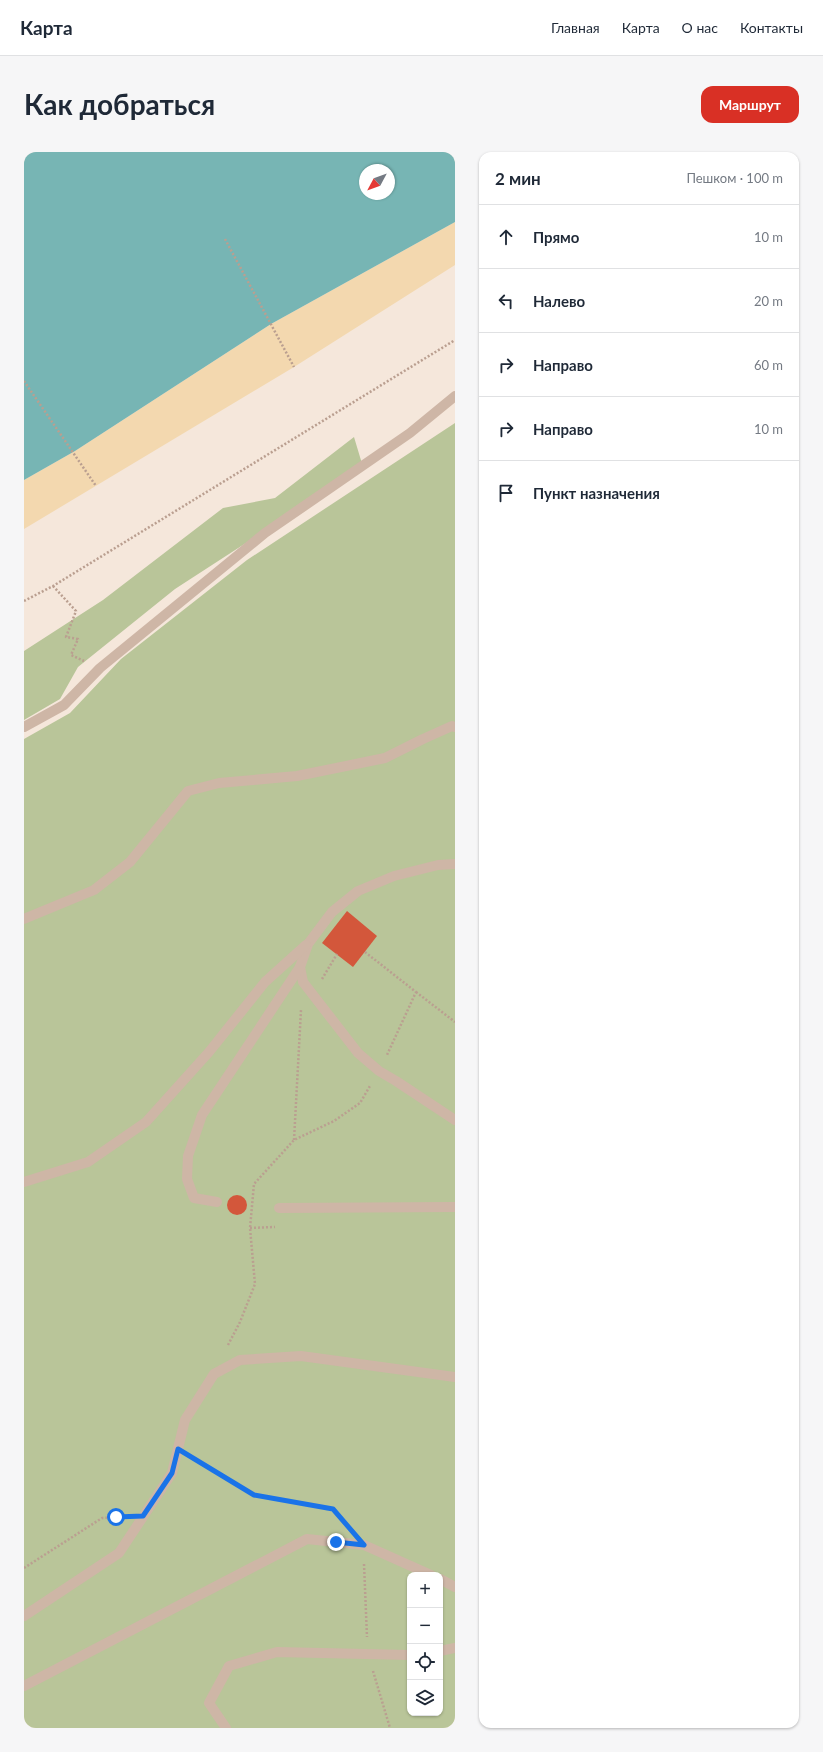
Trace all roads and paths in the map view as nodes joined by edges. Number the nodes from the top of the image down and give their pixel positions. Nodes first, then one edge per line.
1 (226, 239) dead end
2 (455, 340) edge
3 (294, 367) dead end
4 (24, 381) edge
5 (455, 396) edge
6 (96, 486) dead end
7 (53, 586) junction
8 (24, 600) edge
9 (100, 668) junction
10 (24, 727) edge
11 (455, 727) edge
12 (455, 864) edge
13 (24, 918) edge
14 (308, 944) junction
15 (337, 954) dead end
16 (300, 967) junction
17 (303, 982) junction
18 (416, 992) dead end
19 (312, 995) junction
20 (455, 1022) edge
21 (455, 1120) edge
22 (294, 1140) dead end
23 (24, 1182) edge
24 (254, 1184) dead end
25 (217, 1202) dead end
26 (455, 1207) edge
27 (279, 1208) dead end
28 (214, 1374) junction
29 (455, 1376) edge
30 (178, 1449) junction
31 (143, 1516) junction
32 (364, 1545) junction
33 (24, 1568) edge
34 (424, 1572) edge
35 (443, 1581) edge
36 (455, 1587) edge
37 (24, 1616) edge
38 (455, 1648) edge
39 (443, 1650) edge
40 (407, 1655) edge
41 (24, 1686) edge
42 (226, 1728) edge

1 - 3 path
2 - 7 path
4 - 6 path
5 - 9 lane
7 - 8 path
7 - 9 path
9 - 10 lane
11 - 13 lane
12 - 14 lane
14 - 16 lane
14 - 23 lane
15 - 19 path
16 - 17 lane
16 - 25 lane
17 - 19 lane
17 - 22 path
18 - 20 path
19 - 21 lane
24 - 28 path
26 - 27 lane
28 - 29 lane
28 - 30 lane
30 - 31 lane
30 - 32 path
31 - 33 path
31 - 37 lane
32 - 34 lane
32 - 41 lane
35 - 36 lane
38 - 39 lane
40 - 42 lane

